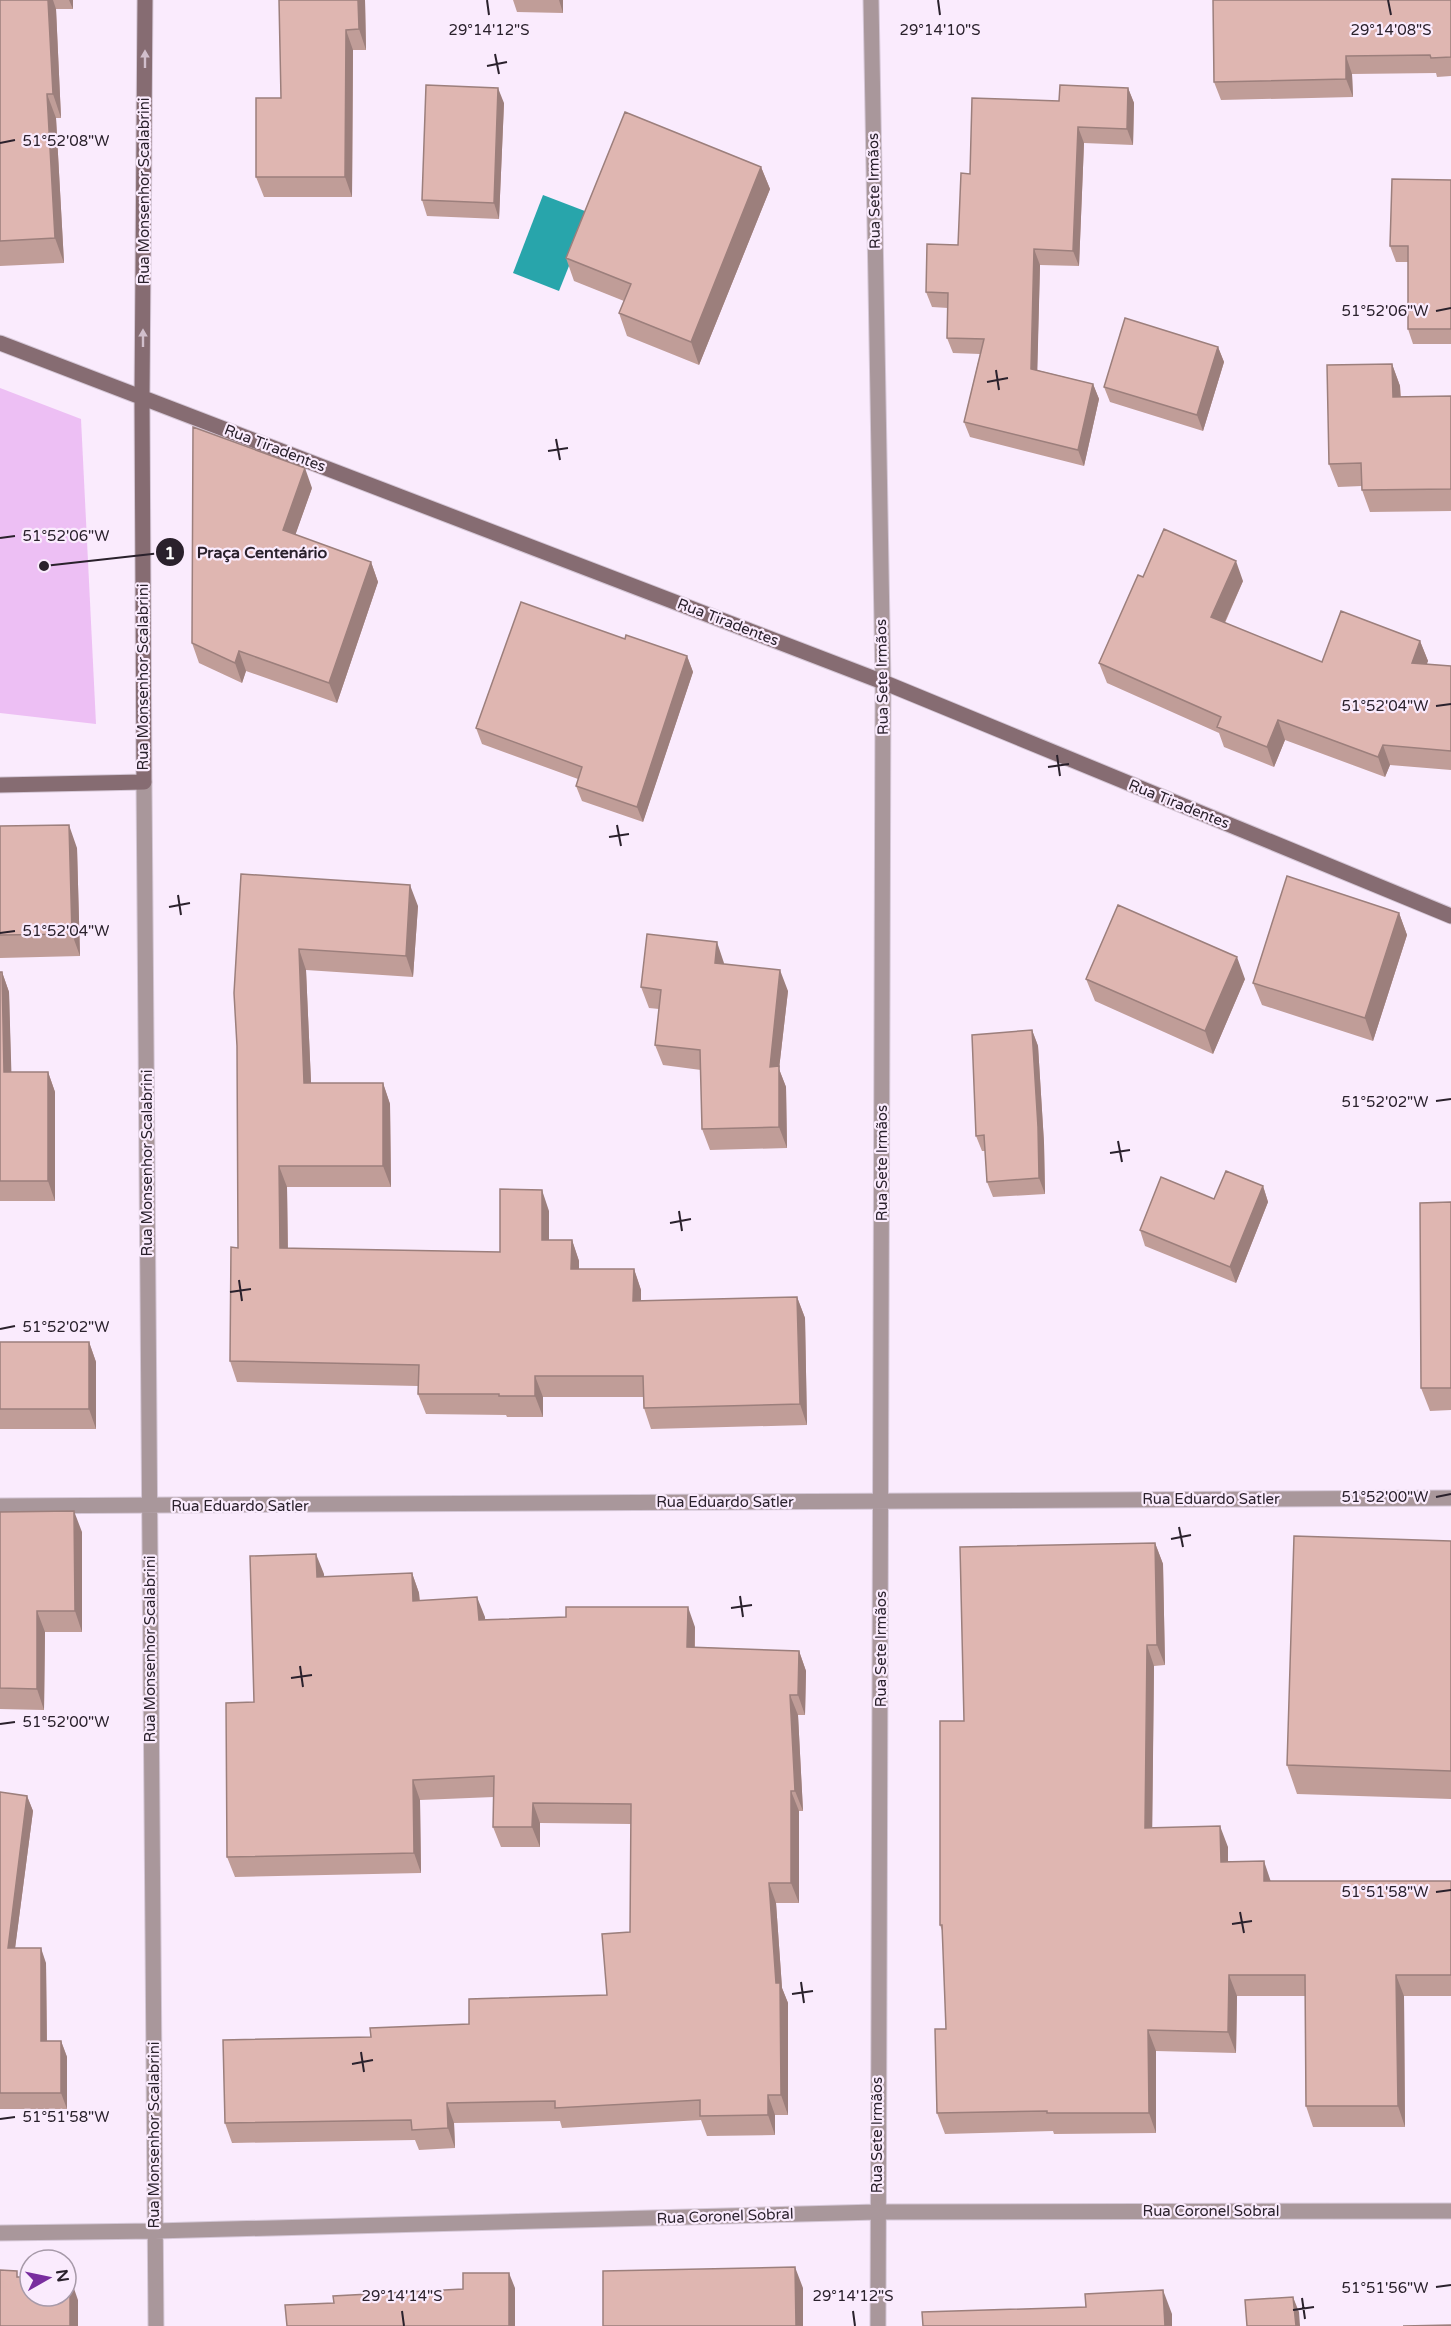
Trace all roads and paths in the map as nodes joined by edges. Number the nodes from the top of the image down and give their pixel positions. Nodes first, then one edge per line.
1 (145, 0) edge
2 (871, 0) edge
3 (0, 343) edge
4 (142, 397) junction
5 (883, 682) junction
6 (144, 782) junction
7 (0, 785) edge
8 (1451, 916) edge
9 (1451, 1498) edge
10 (882, 1501) junction
11 (0, 1506) edge
12 (149, 1507) junction
13 (1451, 2211) edge
14 (877, 2212) junction
15 (155, 2231) junction
16 (0, 2233) edge
17 (156, 2326) edge
18 (878, 2326) edge

4 -> 1 street, Rua Monsenhor Scalabrini
2 - 5 street, Rua Sete Irmãos
3 - 4 street, Rua Tiradentes
4 - 5 street, Rua Tiradentes
4 - 6 street, Rua Monsenhor Scalabrini
5 - 8 street, Rua Tiradentes
5 - 10 street, Rua Sete Irmãos
6 - 7 street
6 - 12 street, Rua Monsenhor Scalabrini
9 - 10 street, Rua Eduardo Satler
10 - 12 street, Rua Eduardo Satler
10 - 14 street, Rua Sete Irmãos
11 - 12 street, Rua Eduardo Satler
12 - 15 street, Rua Monsenhor Scalabrini
13 - 14 street, Rua Coronel Sobral
14 - 15 street, Rua Coronel Sobral
14 - 18 street, Rua Sete Irmãos
15 - 16 street, Rua Coronel Sobral
15 - 17 street, Rua Monsenhor Scalabrini

